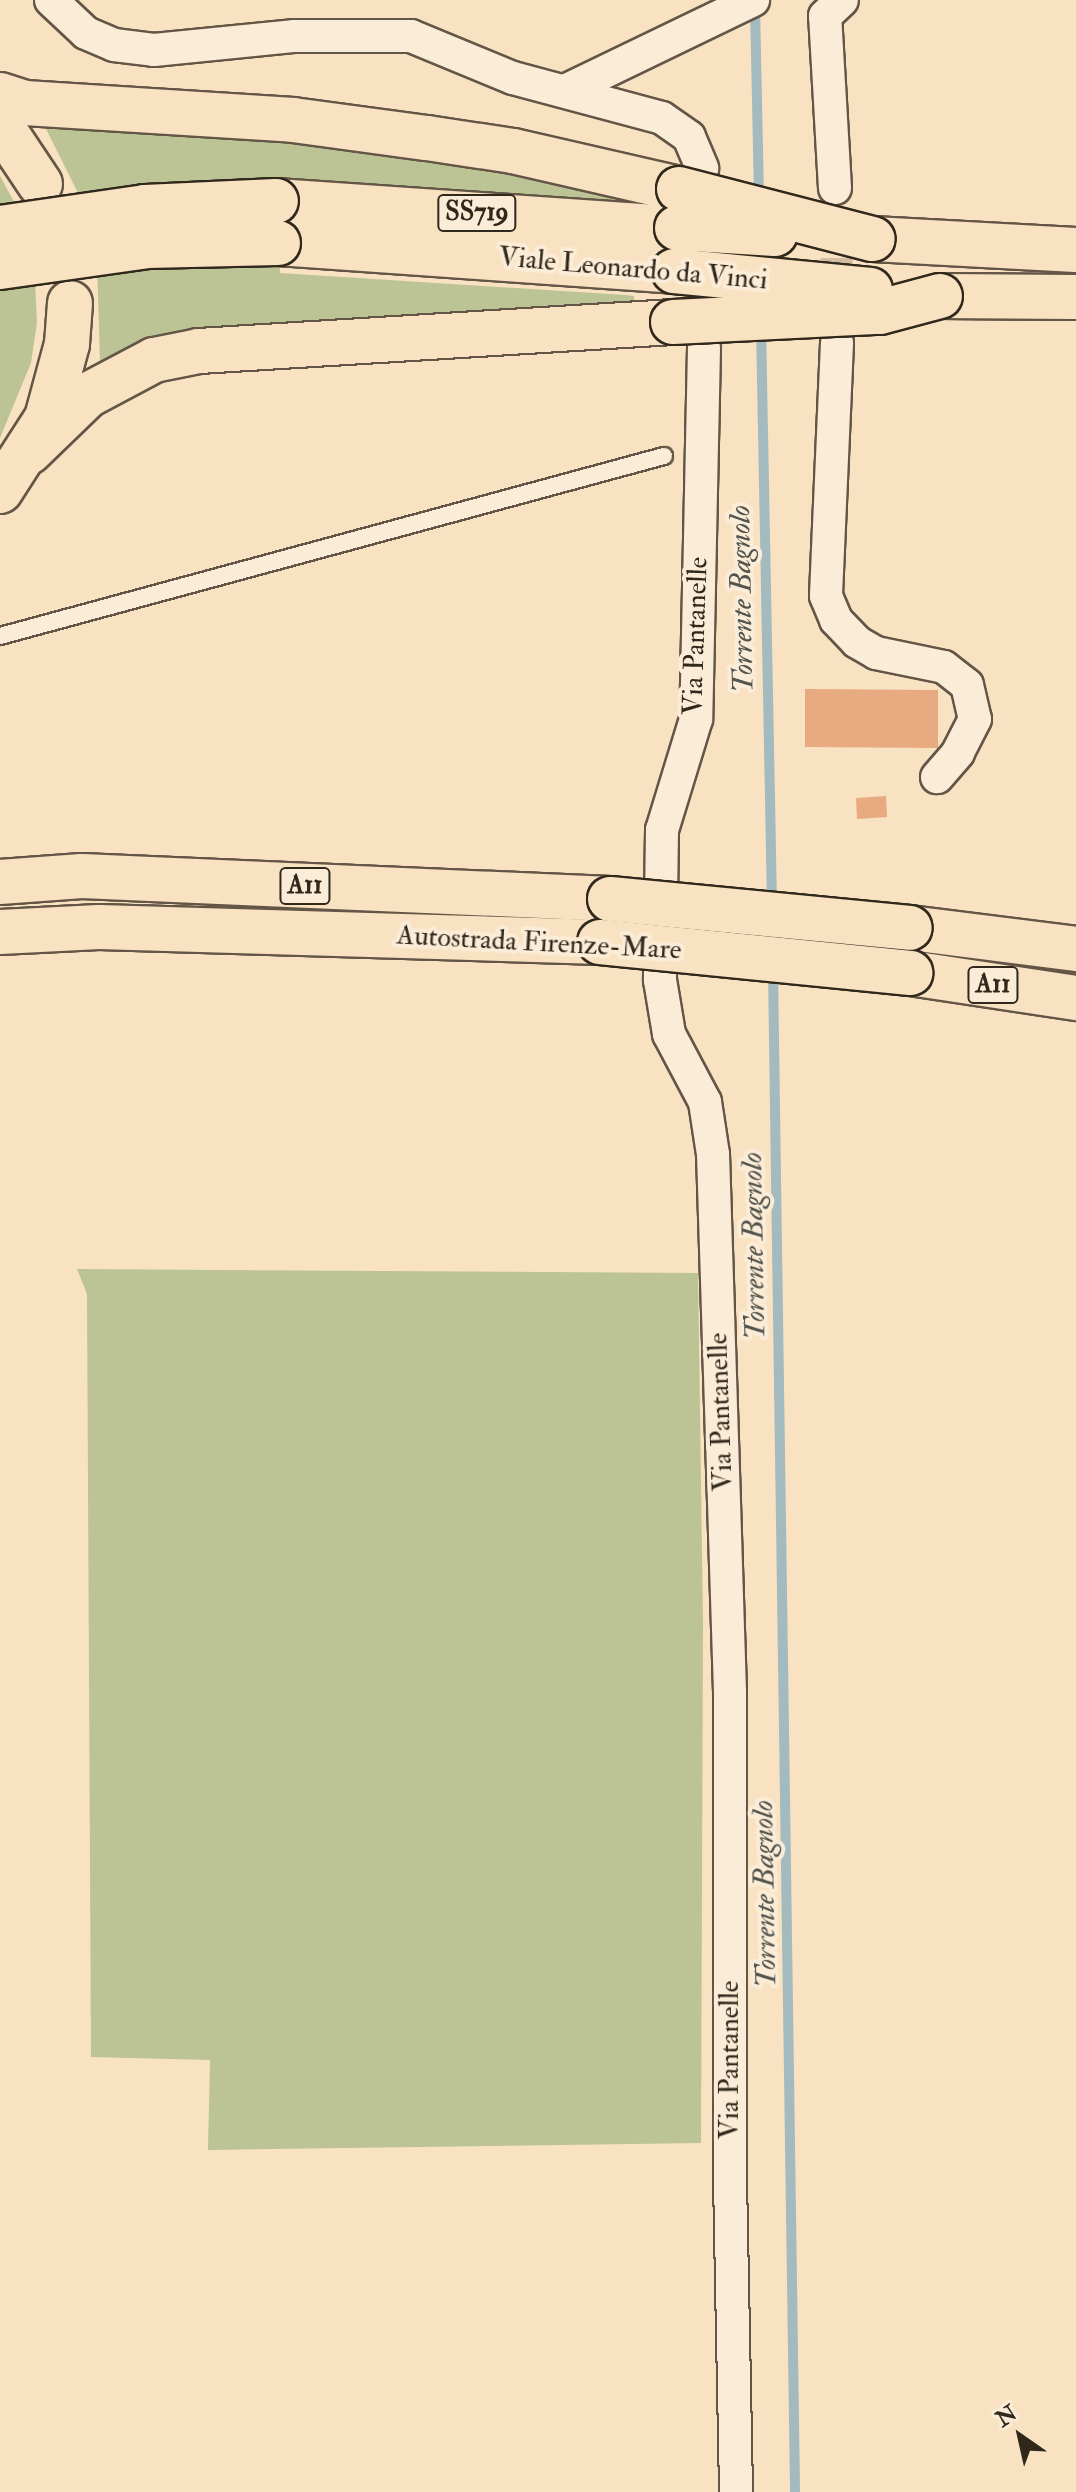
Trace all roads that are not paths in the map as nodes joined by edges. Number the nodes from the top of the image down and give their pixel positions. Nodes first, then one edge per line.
1 (51, 0) edge
2 (753, 0) edge
3 (842, 0) edge
4 (565, 91) junction
5 (0, 95) edge
6 (0, 124) edge
7 (40, 184) dead end
8 (835, 188) tunnel mouth
9 (686, 195) junction
10 (277, 222) junction
11 (0, 228) edge
12 (1076, 250) edge
13 (0, 267) edge
14 (940, 296) junction
15 (1076, 297) edge
16 (70, 303) dead end
17 (689, 335) junction
18 (837, 343) tunnel mouth
19 (29, 452) junction
20 (664, 456) dead end
21 (0, 491) edge
22 (0, 636) edge
23 (937, 777) dead end
24 (0, 882) edge
25 (0, 932) edge
26 (1076, 949) edge
27 (1076, 998) edge
28 (736, 2492) edge

1 - 4 street
2 - 4 street
3 - 8 street
4 - 9 street
5 - 9 main road
6 - 7 main road
9 - 10 main road, Viale Leonardo da Vinci / SS719
9 - 12 main road, bridge
10 - 11 main road, Viale Leonardo da Vinci / SS719, bridge
10 - 13 main road, Viale Leonardo da Vinci / SS719, bridge
10 - 14 main road, Viale Leonardo da Vinci / SS719, bridge
14 - 15 main road, Viale Leonardo da Vinci / SS719
14 - 17 main road, bridge
16 - 19 main road
17 - 19 main road
17 - 28 street, Via Pantanelle
18 - 23 street
19 - 21 main road
20 - 22 lane
24 - 26 main road, Autostrada Firenze-Mare / A11, bridge
25 - 27 main road, Autostrada Firenze-Mare / A11, bridge

